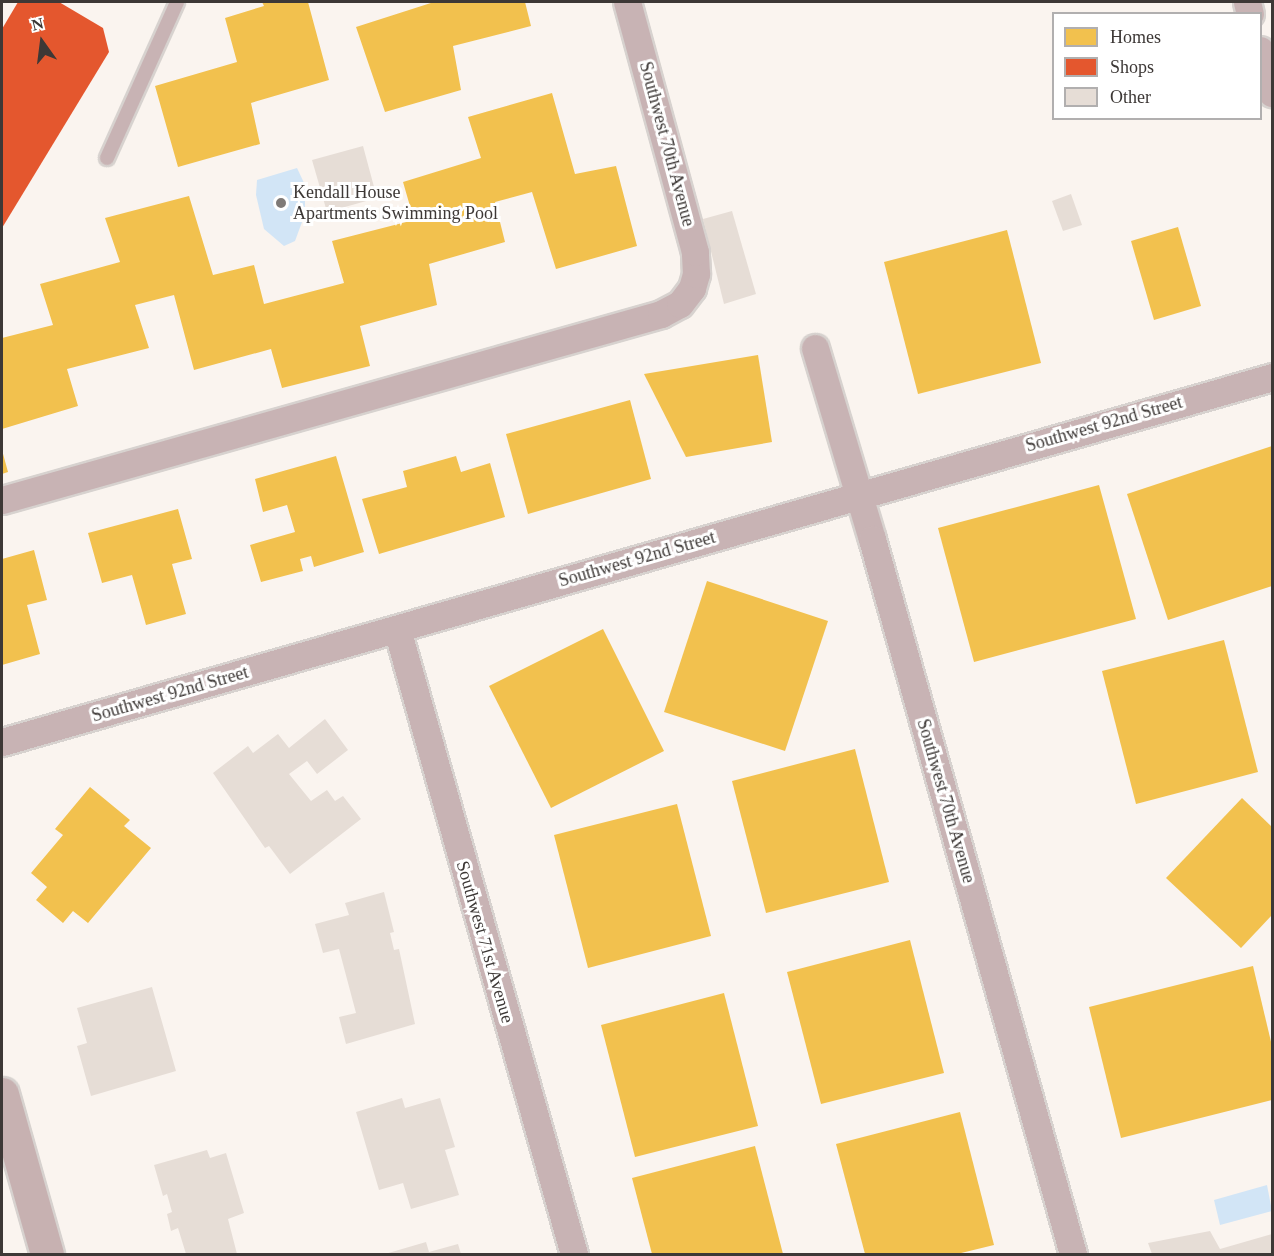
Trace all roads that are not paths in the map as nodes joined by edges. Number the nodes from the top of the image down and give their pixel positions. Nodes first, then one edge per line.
1 (177, 2) edge
2 (627, 2) edge
3 (1262, 57) edge
4 (1272, 93) edge
5 (107, 158) dead end
6 (815, 348) dead end
7 (1272, 377) edge
8 (859, 494) junction
9 (2, 500) edge
10 (397, 629) junction
11 (2, 742) edge
12 (2, 1094) edge
13 (47, 1254) edge
14 (574, 1254) edge
15 (1073, 1254) edge

1 - 5 lane
2 - 9 street, Southwest 70th Avenue
3 - 4 street
6 - 8 street, Southwest 70th Avenue
7 - 8 street, Southwest 92nd Street
8 - 10 street, Southwest 92nd Street
8 - 15 street, Southwest 70th Avenue
10 - 11 street, Southwest 92nd Street
10 - 14 street, Southwest 71st Avenue
12 - 13 street

